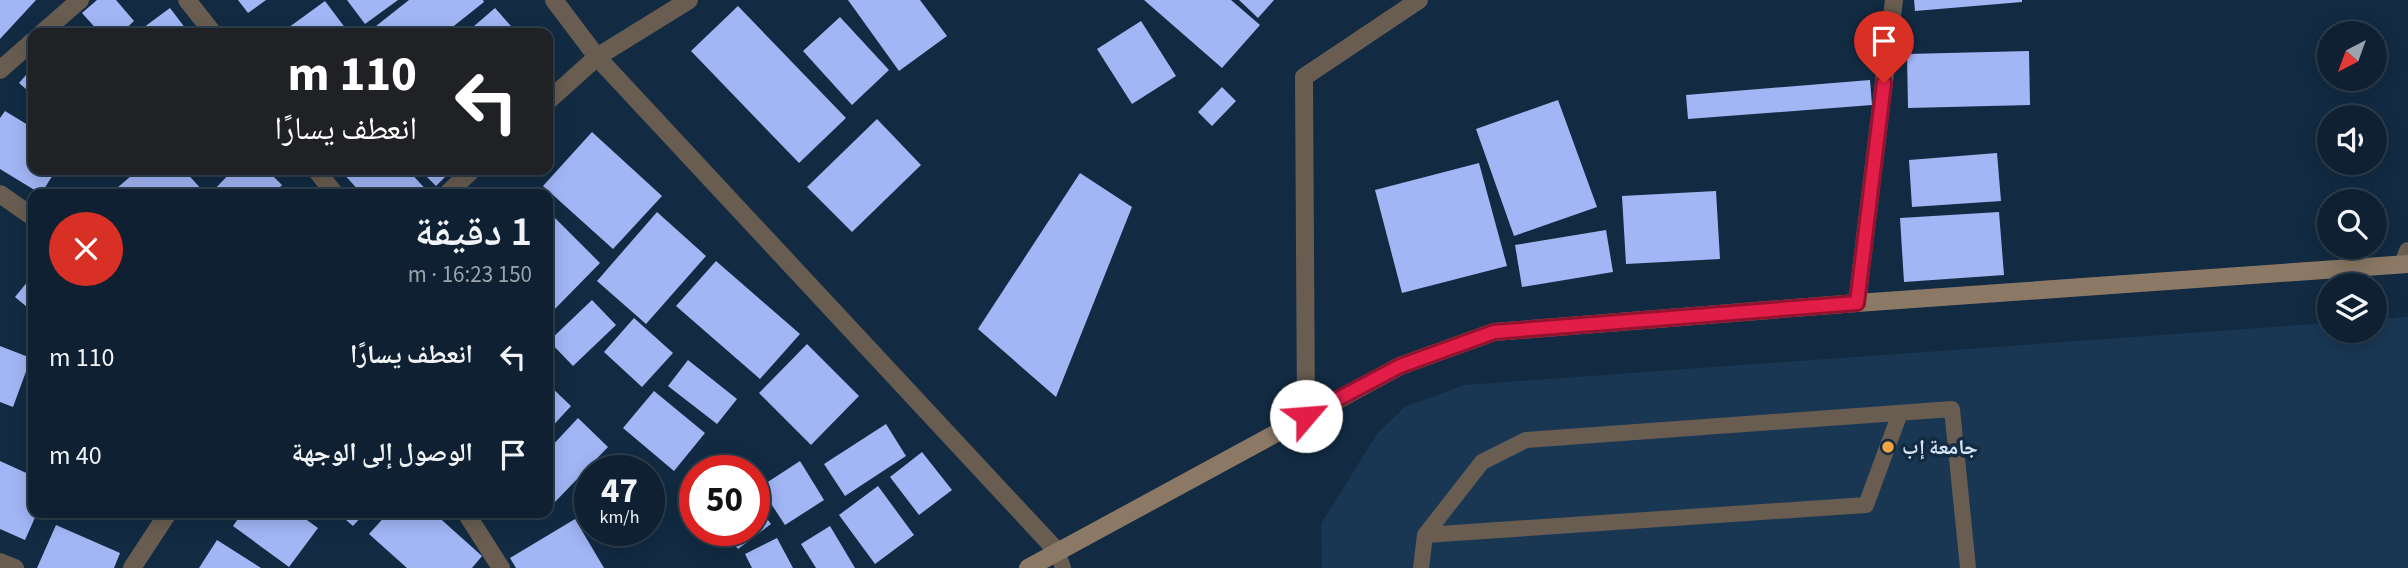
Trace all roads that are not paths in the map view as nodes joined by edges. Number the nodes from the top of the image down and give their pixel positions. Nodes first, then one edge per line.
1 (80, 0) edge
2 (187, 0) edge
3 (554, 0) edge
4 (689, 0) edge
5 (1419, 0) edge
6 (1894, 0) edge
7 (48, 28) edge
8 (209, 28) edge
9 (28, 45) edge
10 (597, 57) junction
11 (0, 70) edge
12 (553, 97) edge
13 (320, 175) edge
14 (467, 175) edge
15 (331, 189) edge
16 (452, 189) edge
17 (0, 194) edge
18 (28, 214) edge
19 (2406, 260) edge
20 (1857, 303) junction
21 (1900, 413) junction
22 (1306, 416) junction
23 (165, 518) edge
24 (469, 518) edge
25 (1426, 535) junction
26 (1057, 551) junction
27 (0, 562) edge
28 (15, 568) edge
29 (132, 568) edge
30 (501, 568) edge
31 (1028, 568) edge
32 (1063, 568) edge
33 (1421, 568) edge
34 (1968, 568) edge

1 - 7 street
2 - 8 street
3 - 10 street
4 - 10 street
5 - 22 street
6 - 20 street
9 - 11 street
10 - 12 street
10 - 26 street
13 - 15 street
14 - 16 street
17 - 18 street
19 - 20 main road
20 - 22 main road
21 - 25 lane
21 - 25 lane
21 - 34 lane
22 - 26 main road
23 - 29 street
24 - 30 street
25 - 33 lane
26 - 31 main road
26 - 32 lane
27 - 28 street

